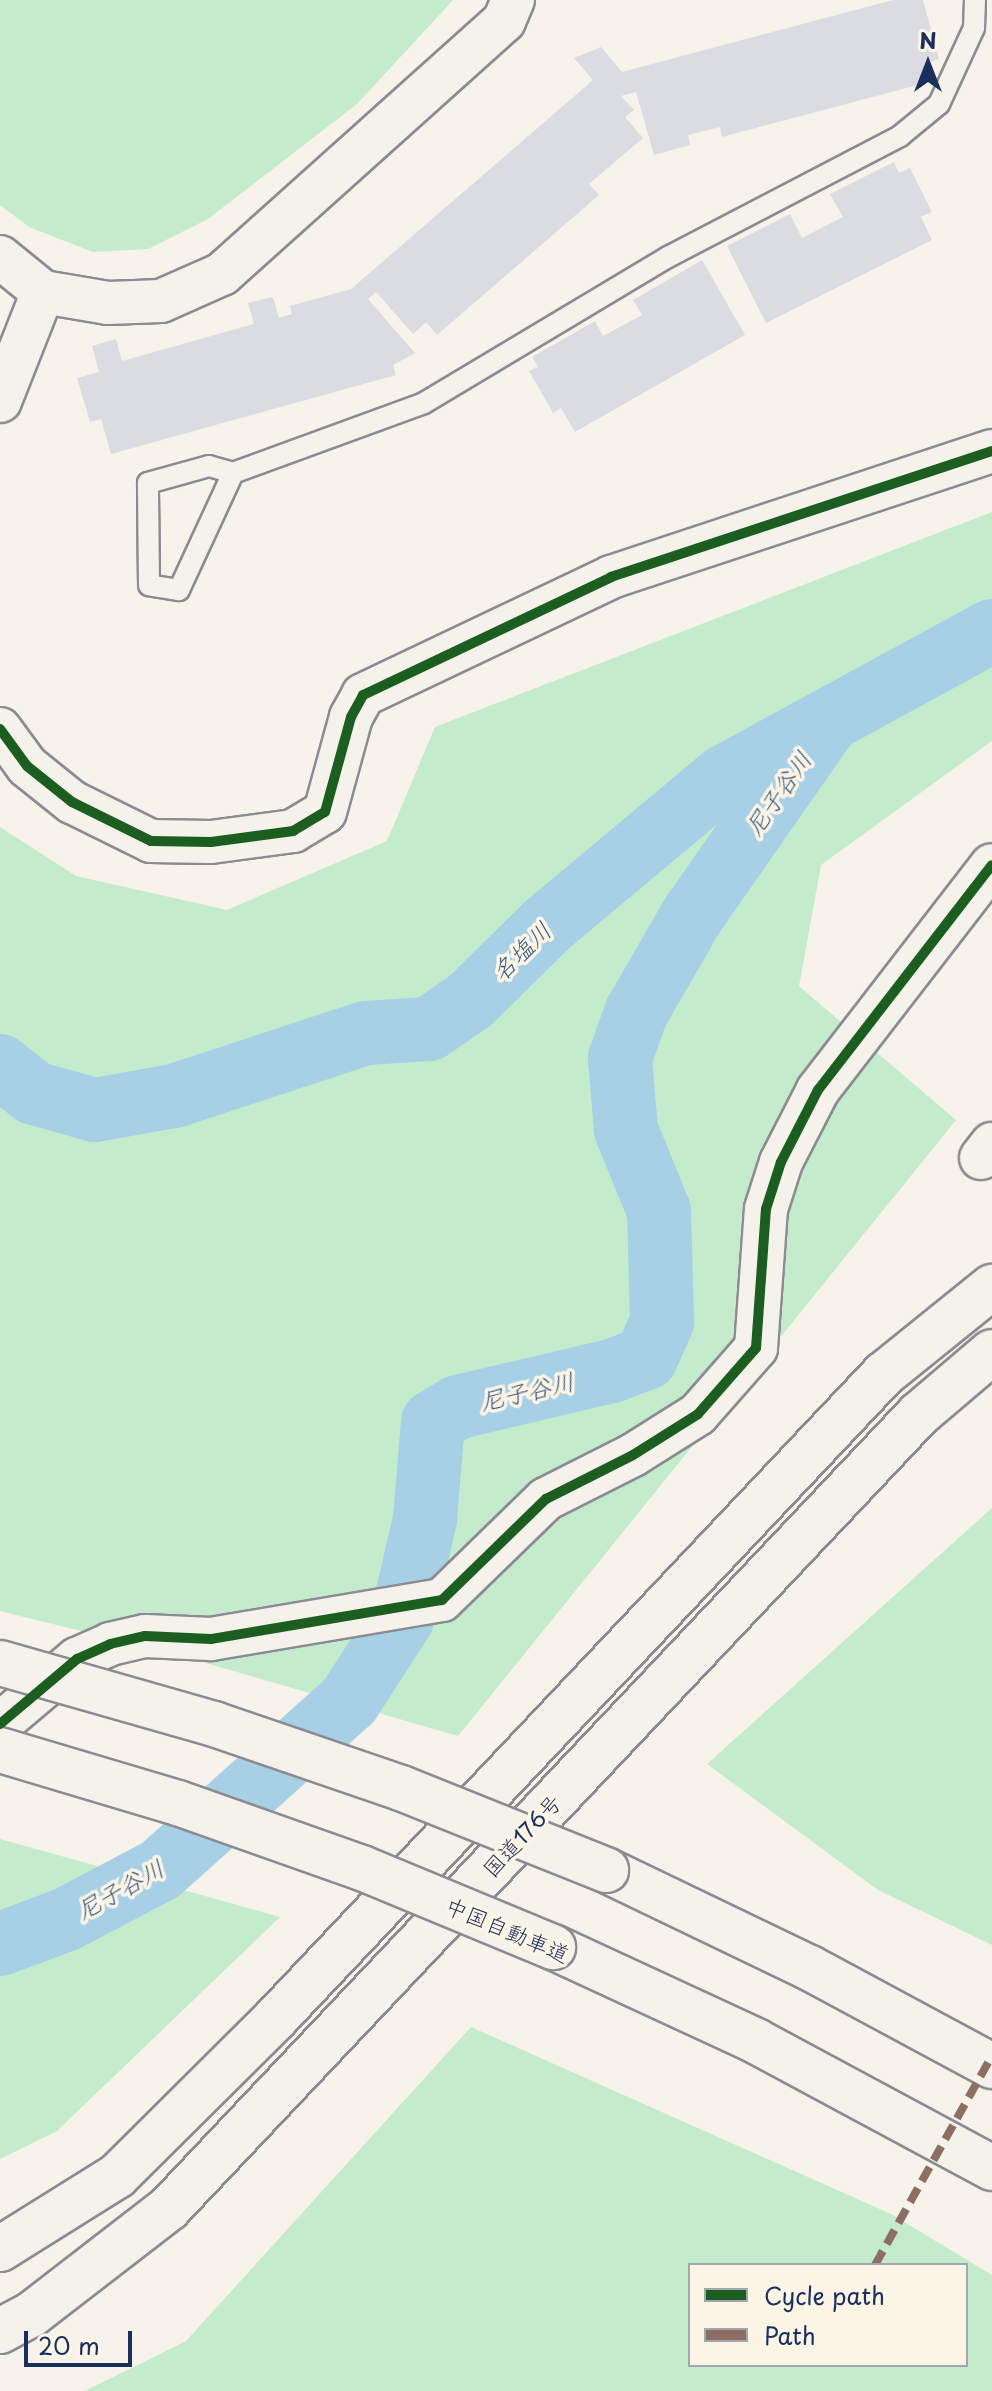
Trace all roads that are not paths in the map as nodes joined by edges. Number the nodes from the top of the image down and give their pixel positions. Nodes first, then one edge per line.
1 (513, 0) edge
2 (975, 0) edge
3 (0, 257) edge
4 (43, 292) junction
5 (0, 401) edge
6 (992, 451) edge
7 (233, 473) junction
8 (0, 729) edge
9 (992, 865) edge
10 (992, 1287) edge
11 (992, 1352) edge
12 (0, 1663) edge
13 (0, 1724) edge
14 (0, 1750) edge
15 (992, 2066) edge
16 (992, 2168) edge
17 (0, 2249) edge
18 (0, 2331) edge

1 - 4 street
2 - 7 lane
3 - 4 street
4 - 5 street
6 - 8 street
7 - 7 lane
9 - 13 street
10 - 17 highway
11 - 18 highway, 国道176号
12 - 15 highway, bridge
14 - 16 highway, 中国自動車道, bridge

